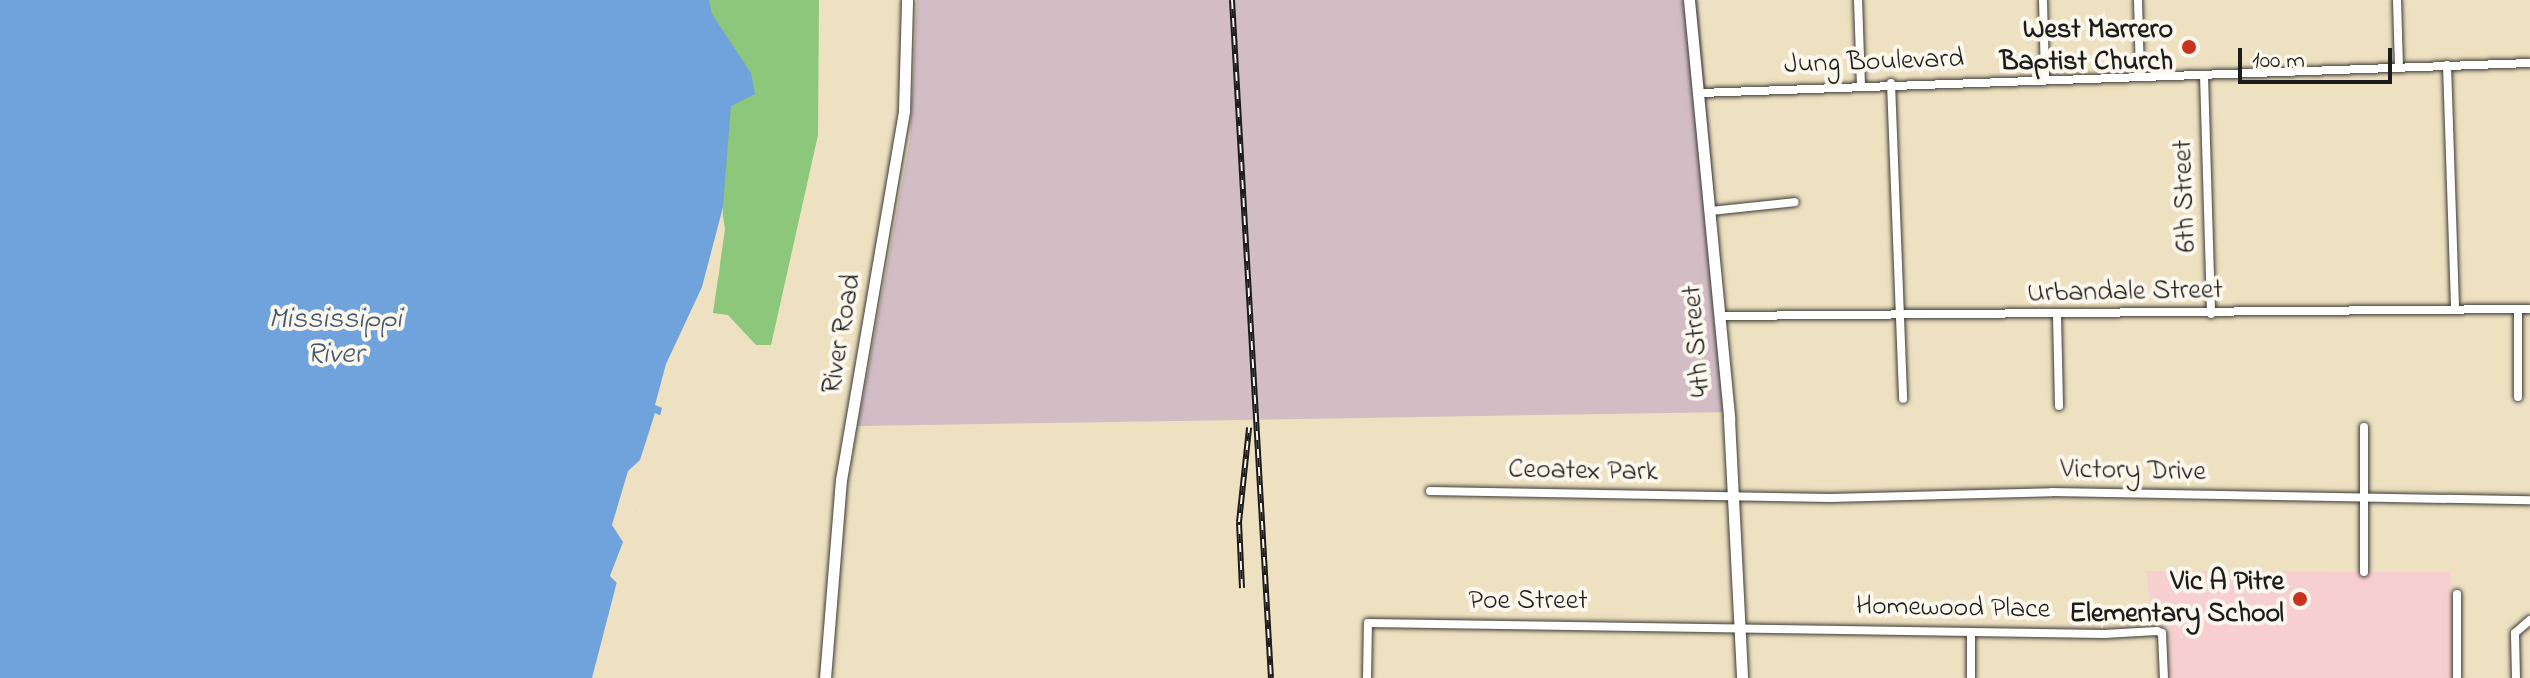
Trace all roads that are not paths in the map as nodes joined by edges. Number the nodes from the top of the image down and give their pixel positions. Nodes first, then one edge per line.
1 (907, 0) edge
2 (1689, 0) edge
3 (1858, 0) edge
4 (2043, 0) edge
5 (2138, 0) edge
6 (2397, 0) edge
7 (2530, 63) edge
8 (2447, 65) junction
9 (2399, 67) junction
10 (2140, 75) junction
11 (2204, 75) junction
12 (2045, 79) junction
13 (1891, 83) junction
14 (1861, 84) junction
15 (1700, 93) junction
16 (1795, 202) dead end
17 (1710, 211) junction
18 (2518, 309) junction
19 (2530, 309) edge
20 (2455, 310) junction
21 (2211, 314) junction
22 (1720, 316) junction
23 (2057, 316) junction
24 (1902, 317) junction
25 (2518, 397) dead end
26 (1903, 399) dead end
27 (2059, 406) dead end
28 (2364, 427) dead end
29 (1430, 491) dead end
30 (1735, 496) junction
31 (2364, 498) junction
32 (2530, 500) edge
33 (2364, 572) dead end
34 (2457, 594) dead end
35 (2530, 620) edge
36 (1742, 625) junction
37 (1971, 632) junction
38 (825, 678) edge
39 (1367, 678) edge
40 (1742, 678) edge
41 (1971, 678) edge
42 (2164, 678) edge
43 (2457, 678) edge
44 (2516, 678) edge

1 - 38 main road, River Road
2 - 15 main road, 4th Street
3 - 14 street
4 - 12 street
5 - 10 street
6 - 9 street
7 - 8 street, Jung Boulevard
8 - 9 street, Jung Boulevard
8 - 20 street
9 - 11 street, Jung Boulevard
10 - 11 street, Jung Boulevard
10 - 12 street, Jung Boulevard
11 - 21 street, 6th Street
12 - 13 street, Jung Boulevard
13 - 14 street, Jung Boulevard
13 - 24 street
14 - 15 street, Jung Boulevard
15 - 17 main road, 4th Street
16 - 17 street
17 - 22 main road, 4th Street
18 - 19 street, Urbandale Street
18 - 20 street, Urbandale Street
18 - 25 street
20 - 21 street, Urbandale Street
21 - 23 street, Urbandale Street
22 - 24 street, Urbandale Street
22 - 30 main road, 4th Street
23 - 24 street, Urbandale Street
23 - 27 street
24 - 26 street
28 - 31 street
29 - 30 street, Ceoatex Park
30 - 31 street, Victory Drive
30 - 36 main road, 4th Street
31 - 32 street, Victory Drive
31 - 33 street
34 - 43 street
35 - 44 street
36 - 37 street, Homewood Place
36 - 39 street, Poe Street
36 - 40 main road, 4th Street
37 - 41 street
37 - 42 street, Homewood Place

